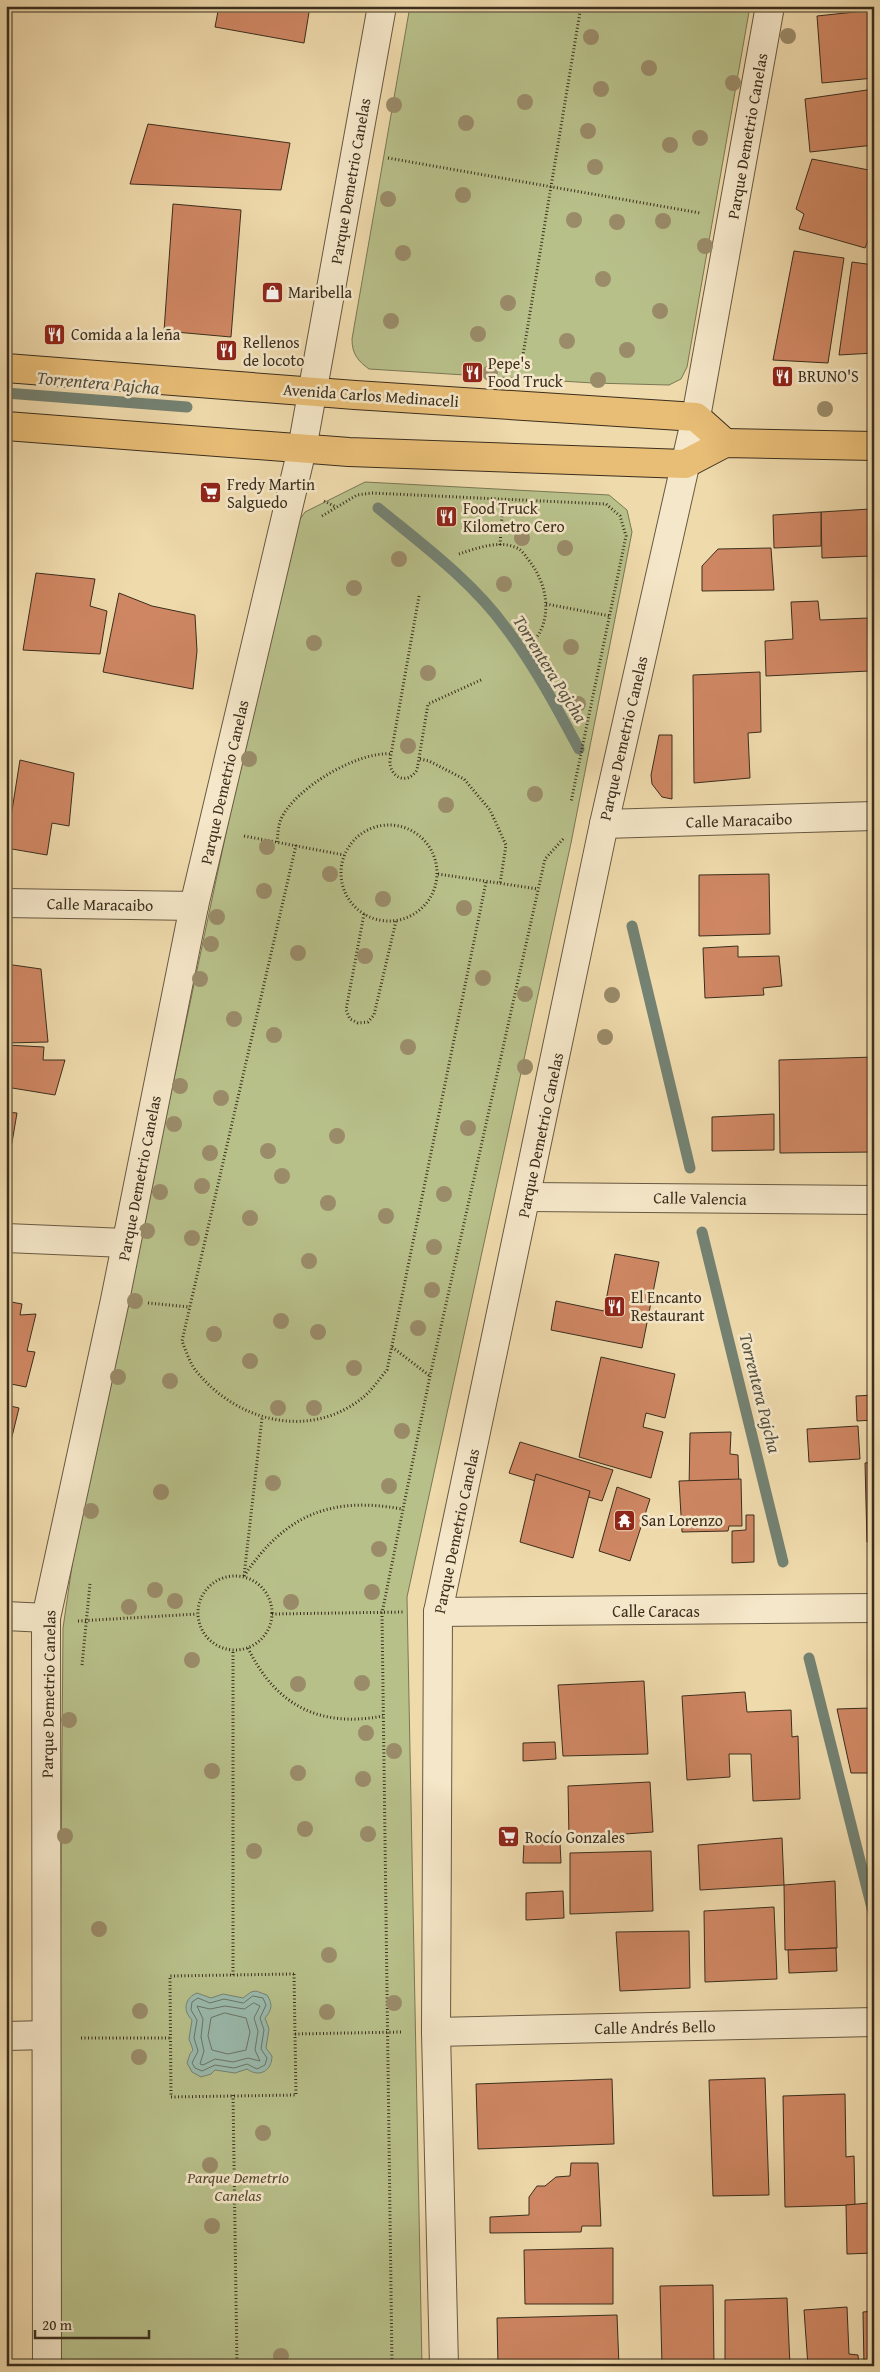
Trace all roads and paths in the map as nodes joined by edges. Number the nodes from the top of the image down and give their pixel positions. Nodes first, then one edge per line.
1 (382, 6) edge
2 (582, 6) edge
3 (770, 6) edge
4 (383, 157) dead end
5 (552, 186) junction
6 (705, 214) dead end
7 (521, 367) dead end
8 (6, 368) edge
9 (312, 391) junction
10 (696, 417) junction
11 (6, 426) edge
12 (725, 444) junction
13 (874, 446) edge
14 (302, 449) junction
15 (685, 464) junction
16 (503, 500) junction
17 (315, 520) dead end
18 (500, 545) junction
19 (459, 554) dead end
20 (419, 596) dead end
21 (546, 604) junction
22 (610, 616) junction
23 (529, 645) dead end
24 (483, 679) dead end
25 (391, 754) junction
26 (420, 759) junction
27 (570, 810) dead end
28 (874, 816) edge
29 (604, 824) junction
30 (246, 826) dead end
31 (566, 830) dead end
32 (244, 836) junction
33 (277, 842) junction
34 (296, 845) junction
35 (242, 846) dead end
36 (344, 855) junction
37 (438, 874) junction
38 (486, 882) junction
39 (500, 884) junction
40 (538, 889) junction
41 (6, 903) edge
42 (194, 906) junction
43 (364, 914) junction
44 (396, 921) junction
45 (527, 1197) junction
46 (874, 1200) edge
47 (6, 1238) edge
48 (125, 1243) junction
49 (144, 1303) dead end
50 (190, 1307) junction
51 (392, 1347) junction
52 (430, 1376) junction
53 (262, 1418) junction
54 (402, 1509) junction
55 (91, 1576) dead end
56 (244, 1576) junction
57 (874, 1608) edge
58 (438, 1612) junction
59 (382, 1613) junction
60 (198, 1614) junction
61 (272, 1614) junction
62 (6, 1616) edge
63 (46, 1618) junction
64 (86, 1622) junction
65 (248, 1648) junction
66 (233, 1650) junction
67 (82, 1672) dead end
68 (383, 1716) junction
69 (233, 1975) junction
70 (874, 2022) edge
71 (386, 2032) junction
72 (436, 2032) junction
73 (294, 2034) junction
74 (46, 2035) junction
75 (6, 2036) edge
76 (170, 2038) junction
77 (233, 2096) junction
78 (47, 2366) edge
79 (237, 2366) edge
80 (392, 2366) edge
81 (444, 2366) edge

1 - 9 street, Parque Demetrio Canelas
2 - 5 path
3 - 10 street, Parque Demetrio Canelas
4 - 5 path
5 - 6 path
5 - 7 path
8 - 9 main road, Avenida Carlos Medinaceli
9 - 10 main road, Avenida Carlos Medinaceli
9 - 14 street, Parque Demetrio Canelas
10 - 12 main road
10 - 15 street, Parque Demetrio Canelas
11 - 14 main road
12 - 13 main road
12 - 15 main road
14 - 15 main road
14 - 42 street, Parque Demetrio Canelas
15 - 29 street, Parque Demetrio Canelas
16 - 17 path
16 - 18 path
16 - 22 path
18 - 19 path
18 - 21 path
20 - 25 path
21 - 22 path
21 - 23 path
22 - 27 path
24 - 26 path
25 - 26 path
25 - 33 path
26 - 39 path
28 - 29 street, Calle Maracaibo
29 - 45 street, Parque Demetrio Canelas
30 - 32 path
31 - 40 path
32 - 33 path
32 - 35 path
33 - 34 path
34 - 36 path
34 - 50 path
36 - 37 path
36 - 43 path
37 - 38 path
37 - 44 path
38 - 39 path
38 - 51 path
39 - 40 path
40 - 52 path
41 - 42 street, Calle Maracaibo
42 - 48 street, Parque Demetrio Canelas
43 - 44 path
43 - 44 path
45 - 46 street, Calle Valencia
45 - 58 street, Parque Demetrio Canelas
47 - 48 street
48 - 63 street, Parque Demetrio Canelas
49 - 50 path
50 - 53 path
51 - 52 path
51 - 53 path
52 - 54 path
53 - 56 path
54 - 56 path
54 - 59 path
55 - 64 path
56 - 60 path
56 - 61 path
57 - 58 street, Calle Caracas
58 - 59 path
58 - 72 street, Parque Demetrio Canelas
59 - 61 path
59 - 68 path
60 - 64 path
60 - 66 path
61 - 65 path
62 - 63 street
63 - 64 path
63 - 74 street, Parque Demetrio Canelas
64 - 67 path
65 - 66 path
65 - 68 path
66 - 69 path
68 - 71 path
69 - 73 path
69 - 76 path
70 - 72 street, Calle Andrés Bello
71 - 72 path
71 - 73 path
71 - 80 path
72 - 81 street, Parque Demetrio Canelas
73 - 77 path
74 - 75 street
74 - 76 path
74 - 78 street, Parque Demetrio Canelas
76 - 77 path
77 - 79 path

